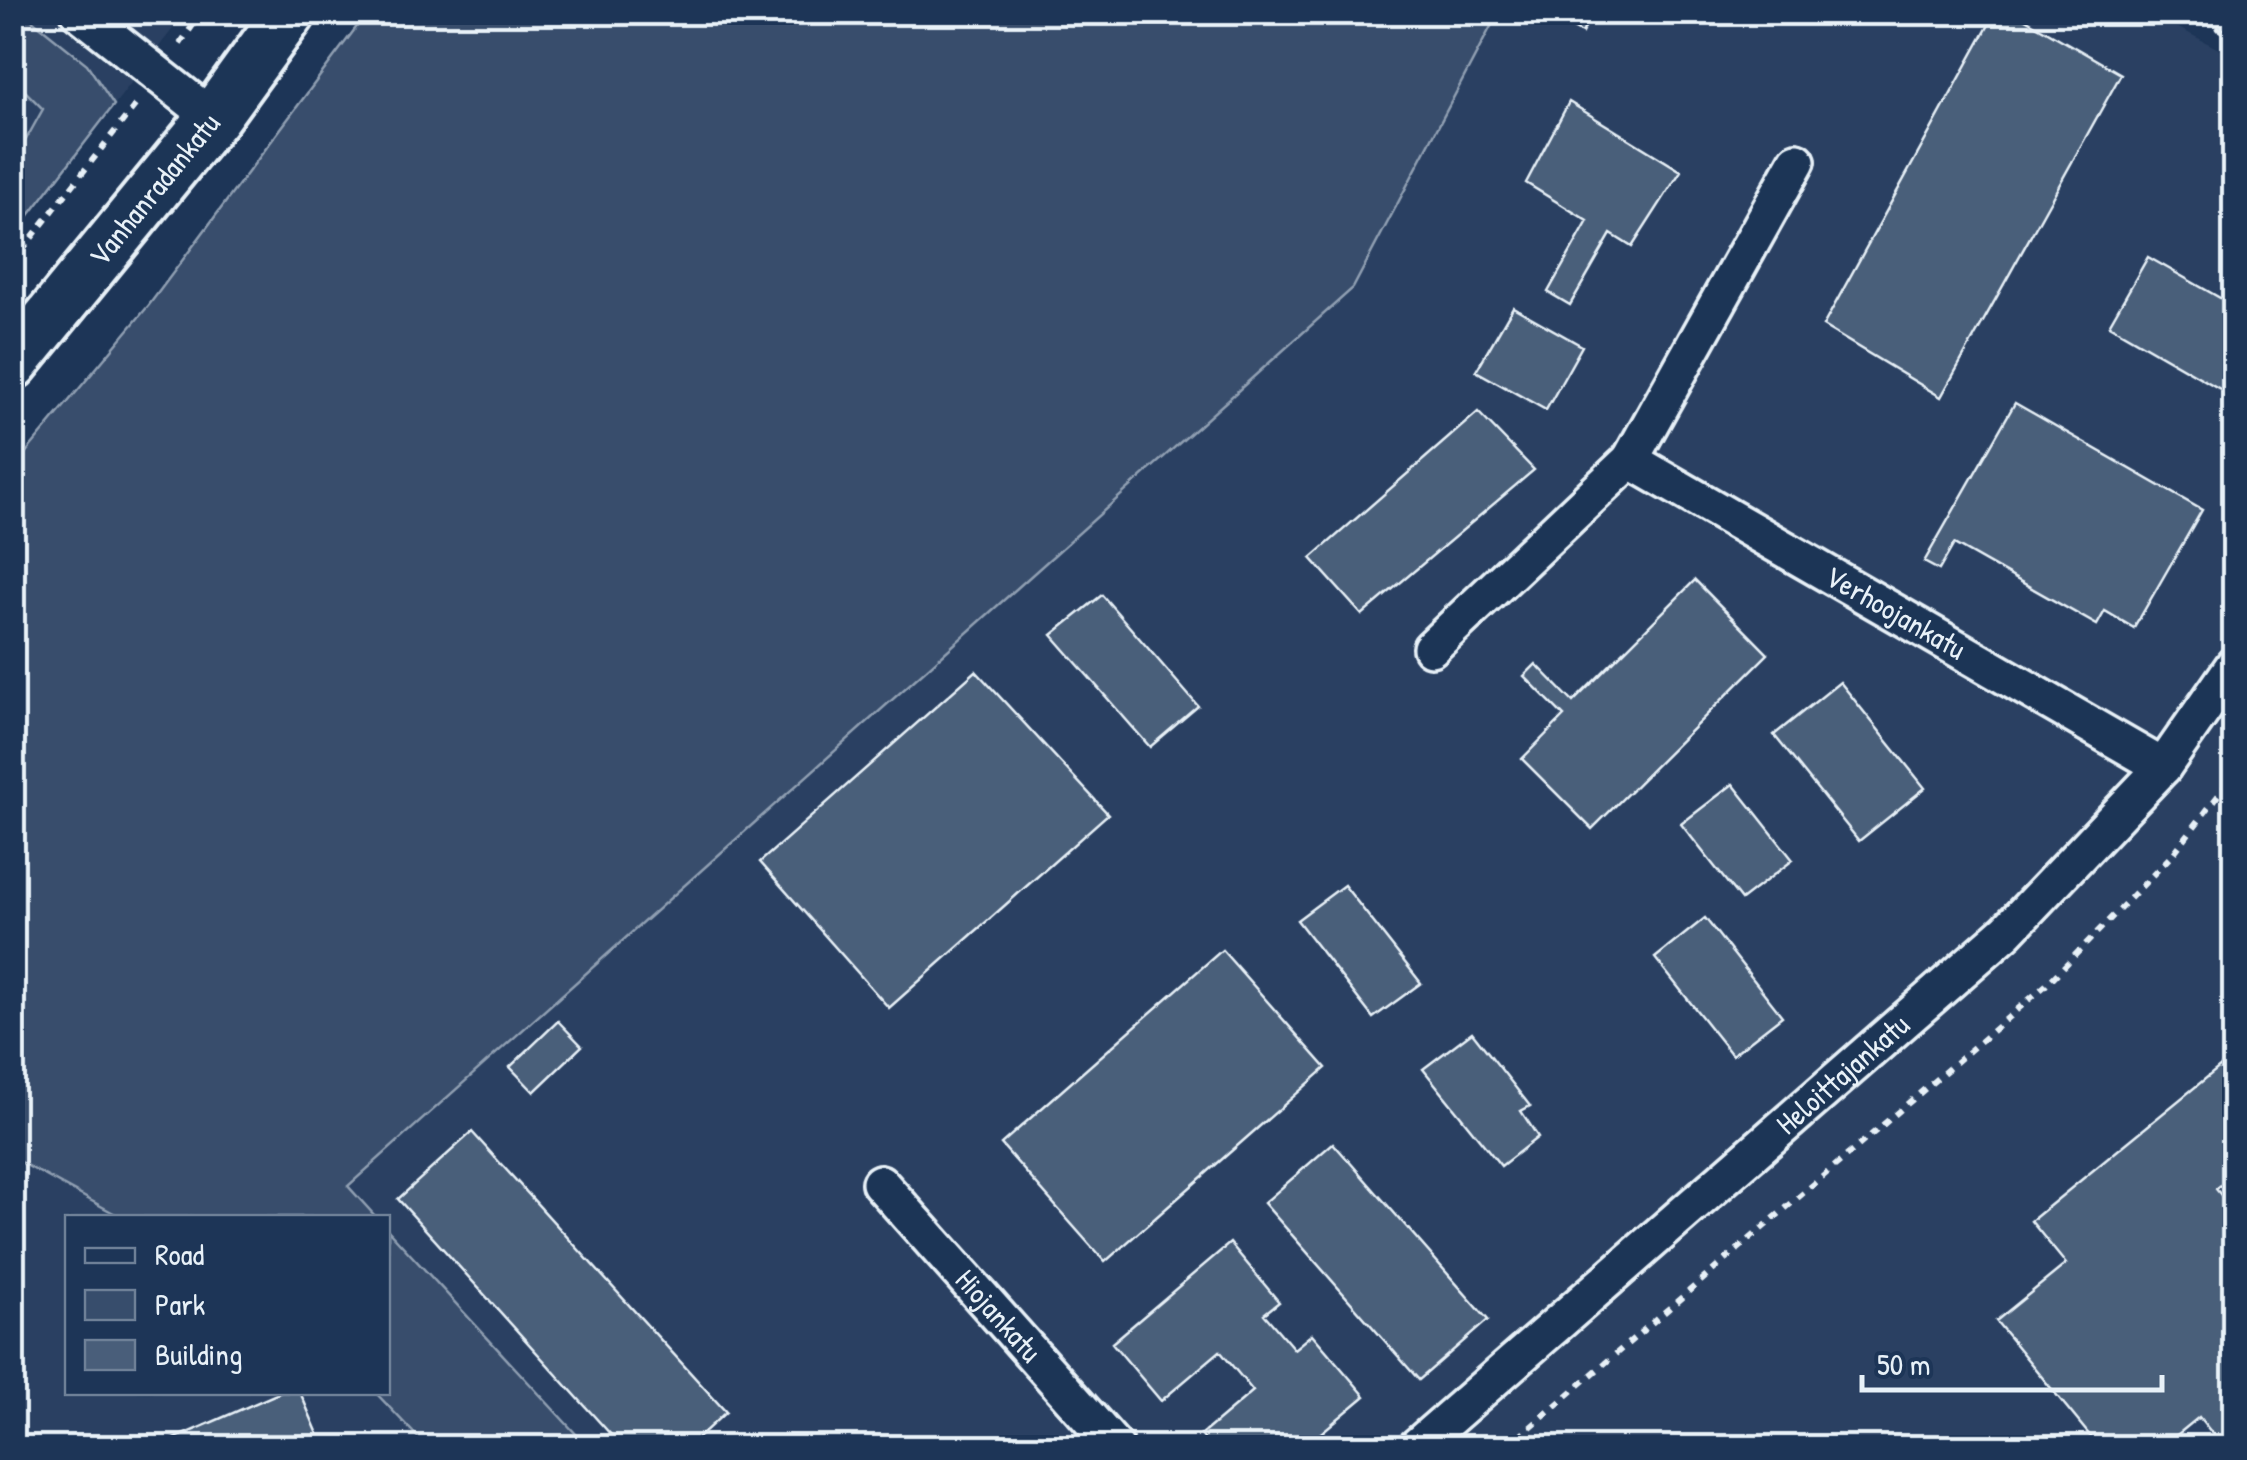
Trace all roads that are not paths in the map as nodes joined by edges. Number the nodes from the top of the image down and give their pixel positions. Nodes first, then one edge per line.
1 (79, 12) edge
2 (290, 12) edge
3 (213, 118) junction
4 (1797, 161) dead end
5 (12, 364) edge
6 (1630, 460) junction
7 (1431, 648) dead end
8 (2234, 665) edge
9 (2163, 766) junction
10 (880, 1182) dead end
11 (1116, 1448) edge
12 (1415, 1448) edge

1 - 3 street
2 - 3 street, Vanhanradankatu
3 - 5 street, Vanhanradankatu
4 - 6 street
6 - 7 street
6 - 9 street, Verhoojankatu
8 - 9 street, Heloittajankatu
9 - 12 street, Heloittajankatu
10 - 11 street, Hiojankatu

